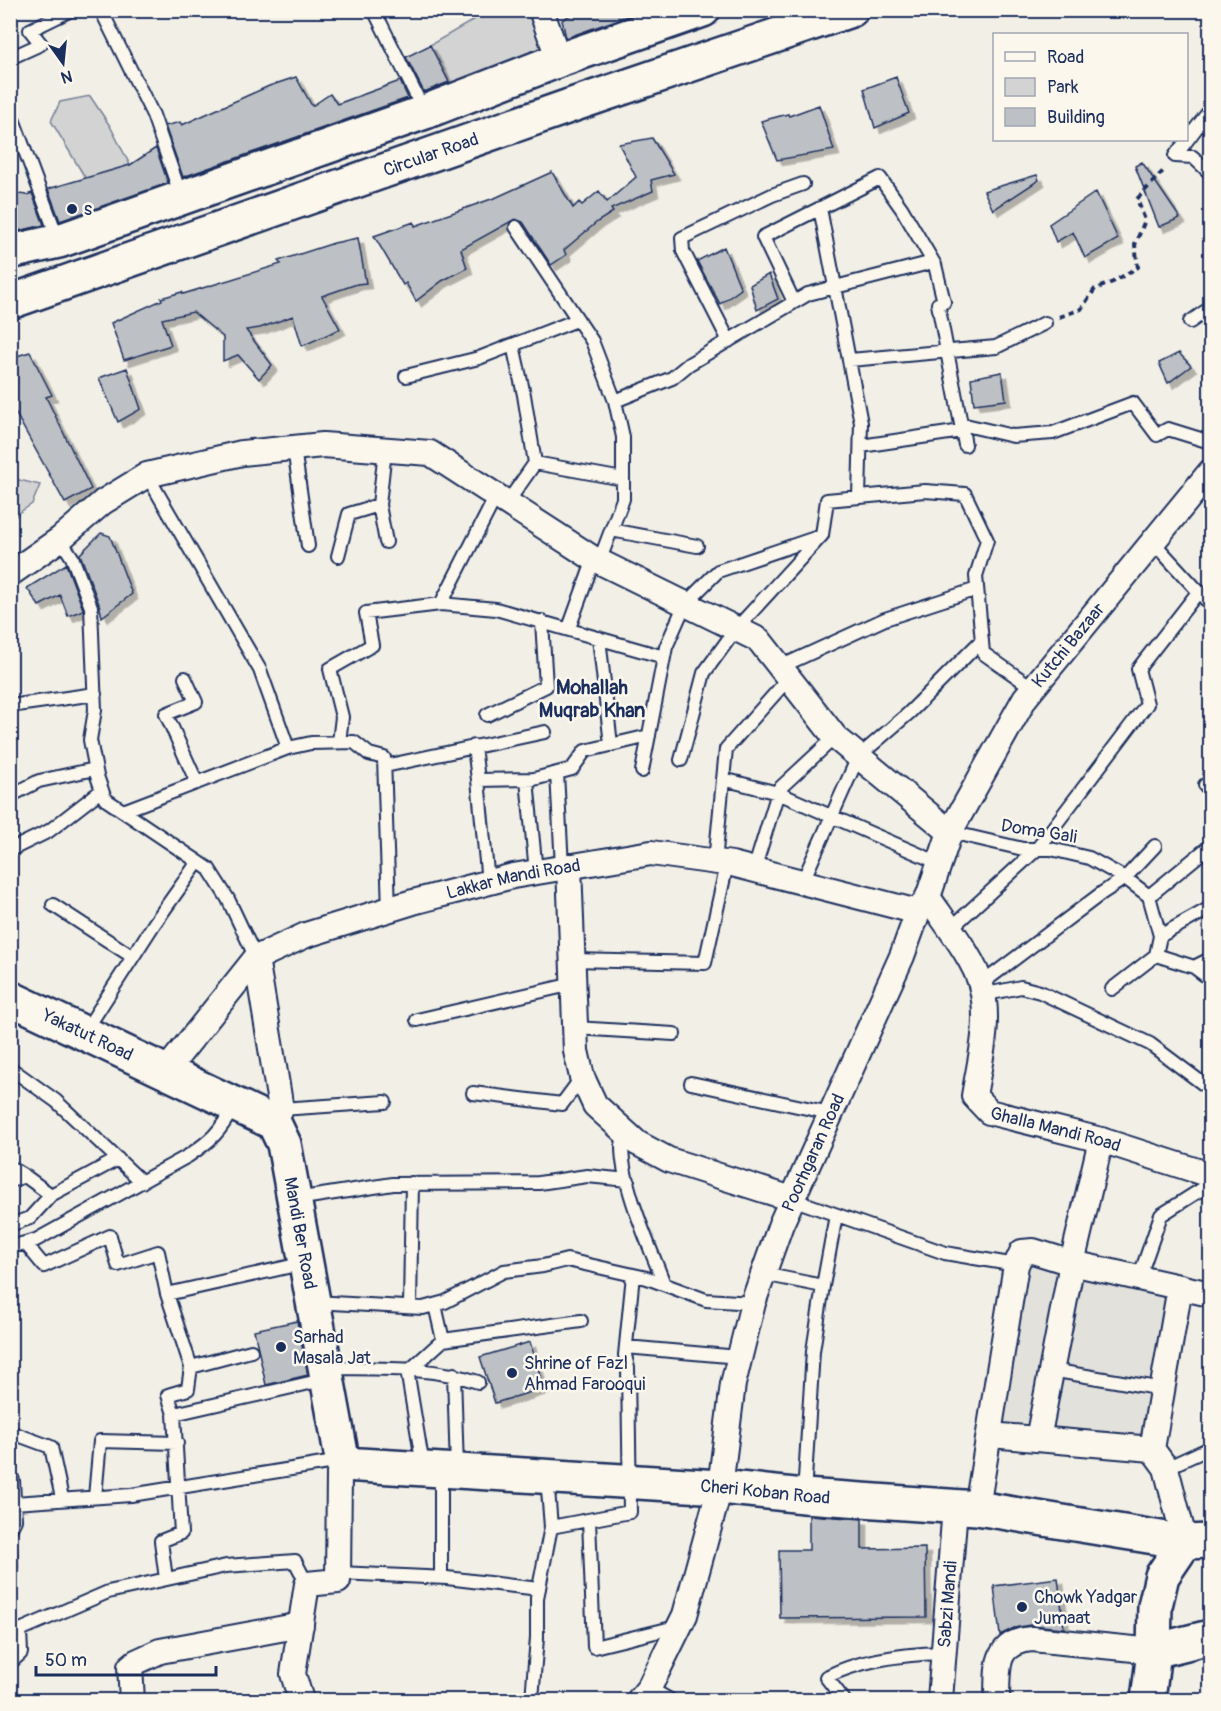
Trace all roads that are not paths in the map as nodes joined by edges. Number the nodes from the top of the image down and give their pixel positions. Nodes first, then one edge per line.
1 (71, 10) edge
2 (101, 10) edge
3 (374, 10) edge
4 (540, 10) edge
5 (702, 10) edge
6 (851, 10) edge
7 (10, 58) edge
8 (559, 60) junction
9 (575, 104) junction
10 (1210, 110) edge
11 (10, 111) edge
12 (425, 112) junction
13 (1188, 138) edge
14 (1186, 141) edge
15 (1210, 173) edge
16 (803, 184) dead end
17 (182, 197) junction
18 (820, 208) junction
19 (516, 227) dead end
20 (59, 241) junction
21 (10, 252) edge
22 (933, 262) junction
23 (835, 287) junction
24 (10, 302) edge
25 (794, 302) junction
26 (1210, 308) edge
27 (578, 320) junction
28 (1190, 322) dead end
29 (1045, 323) road end
30 (729, 340) junction
31 (513, 345) junction
32 (947, 350) junction
33 (850, 360) junction
34 (406, 376) dead end
35 (615, 400) junction
36 (962, 428) junction
37 (1210, 442) edge
38 (965, 445) dead end
39 (861, 446) junction
40 (294, 448) junction
41 (385, 450) junction
42 (535, 463) junction
43 (1210, 472) edge
44 (147, 475) junction
45 (623, 479) junction
46 (859, 497) junction
47 (501, 499) junction
48 (379, 505) junction
49 (611, 530) junction
50 (822, 535) junction
51 (60, 539) junction
52 (386, 542) dead end
53 (1153, 542) junction
54 (308, 546) dead end
55 (697, 546) dead end
56 (338, 556) dead end
57 (596, 560) junction
58 (10, 574) edge
59 (977, 588) junction
60 (1199, 591) junction
61 (441, 604) junction
62 (685, 604) junction
63 (1210, 604) edge
64 (542, 621) junction
65 (568, 628) junction
66 (736, 629) junction
67 (599, 638) junction
68 (982, 640) junction
69 (664, 657) junction
70 (784, 673) junction
71 (185, 678) dead end
72 (1033, 688) junction
73 (95, 694) junction
74 (10, 706) edge
75 (488, 715) dead end
76 (545, 732) dead end
77 (649, 736) junction
78 (835, 737) junction
79 (339, 742) junction
80 (611, 745) junction
81 (474, 746) junction
82 (288, 748) junction
83 (858, 756) junction
84 (681, 760) dead end
85 (385, 766) junction
86 (95, 769) junction
87 (642, 771) dead end
88 (557, 773) junction
89 (723, 779) junction
90 (478, 780) junction
91 (527, 780) junction
92 (197, 783) junction
93 (102, 789) junction
94 (778, 793) junction
95 (10, 796) edge
96 (123, 811) junction
97 (831, 818) junction
98 (950, 832) junction
99 (1155, 846) dead end
100 (1210, 846) edge
101 (1037, 849) junction
102 (10, 850) edge
103 (198, 862) junction
104 (939, 862) junction
105 (721, 863) junction
106 (566, 867) junction
107 (753, 870) junction
108 (536, 872) junction
109 (1125, 878) junction
110 (488, 882) junction
111 (802, 883) junction
112 (1149, 897) junction
113 (923, 904) junction
114 (53, 905) dead end
115 (1210, 908) edge
116 (389, 910) junction
117 (950, 930) junction
118 (1160, 936) junction
119 (1156, 955) junction
120 (134, 957) junction
121 (256, 958) junction
122 (1210, 959) edge
123 (572, 960) junction
124 (1194, 967) junction
125 (1210, 979) edge
126 (573, 984) junction
127 (1112, 988) dead end
128 (982, 990) junction
129 (10, 998) edge
130 (417, 1020) dead end
131 (575, 1028) junction
132 (84, 1033) junction
133 (674, 1034) dead end
134 (10, 1068) edge
135 (165, 1072) junction
136 (582, 1077) junction
137 (691, 1083) dead end
138 (1210, 1089) edge
139 (473, 1092) dead end
140 (385, 1102) dead end
141 (235, 1105) junction
142 (830, 1113) junction
143 (277, 1116) junction
144 (626, 1133) junction
145 (1101, 1140) junction
146 (118, 1158) junction
147 (10, 1167) edge
148 (1210, 1175) edge
149 (25, 1176) junction
150 (628, 1180) junction
151 (10, 1181) edge
152 (142, 1182) junction
153 (412, 1183) junction
154 (1210, 1184) edge
155 (51, 1195) junction
156 (294, 1199) junction
157 (792, 1199) junction
158 (836, 1215) junction
159 (10, 1225) edge
160 (25, 1243) junction
161 (10, 1247) edge
162 (306, 1263) junction
163 (1072, 1263) junction
164 (1016, 1265) junction
165 (763, 1274) junction
166 (633, 1275) junction
167 (1139, 1278) junction
168 (664, 1284) junction
169 (823, 1286) junction
170 (1180, 1287) junction
171 (166, 1294) junction
172 (1210, 1294) edge
173 (313, 1302) junction
174 (753, 1303) junction
175 (435, 1305) junction
176 (410, 1307) junction
177 (581, 1321) dead end
178 (443, 1340) junction
179 (626, 1347) junction
180 (251, 1351) dead end
181 (740, 1357) junction
182 (191, 1367) junction
183 (409, 1370) junction
184 (1051, 1370) junction
185 (327, 1374) junction
186 (454, 1374) junction
187 (478, 1382) dead end
188 (1163, 1389) junction
189 (174, 1414) junction
190 (10, 1432) edge
191 (990, 1435) junction
192 (1038, 1439) junction
193 (177, 1443) junction
194 (1210, 1448) edge
195 (1159, 1458) junction
196 (343, 1462) junction
197 (441, 1470) junction
198 (547, 1477) junction
199 (13, 1480) dead end
200 (628, 1482) junction
201 (180, 1487) junction
202 (720, 1487) junction
203 (804, 1496) junction
204 (95, 1497) junction
205 (62, 1498) junction
206 (14, 1503) junction
207 (966, 1508) junction
208 (589, 1520) junction
209 (12, 1523) edge
210 (550, 1527) junction
211 (1198, 1542) edge
212 (10, 1550) edge
213 (11, 1567) edge
214 (339, 1573) junction
215 (441, 1578) junction
216 (166, 1579) junction
217 (307, 1584) junction
218 (539, 1589) junction
219 (301, 1625) junction
220 (680, 1626) junction
221 (1210, 1637) edge
222 (1154, 1651) junction
223 (944, 1653) junction
224 (10, 1663) edge
225 (644, 1694) edge
226 (532, 1700) edge
227 (132, 1701) edge
228 (301, 1701) edge
229 (670, 1701) edge
230 (844, 1701) edge
231 (940, 1701) edge
232 (997, 1701) edge
233 (1148, 1701) edge

1 - 7 lane
2 - 17 lane
3 - 12 lane
4 - 8 street
5 - 8 street
6 - 9 street, Circular Road
8 - 9 street
8 - 12 street
9 - 24 street, Circular Road
10 - 13 lane
11 - 20 lane
12 - 17 street
14 - 15 lane
16 - 30 lane
17 - 20 street
18 - 22 lane
18 - 23 lane
18 - 25 lane
19 - 27 lane
20 - 21 street
22 - 23 lane
22 - 32 lane
23 - 25 lane
23 - 33 lane
25 - 30 lane
26 - 28 lane
27 - 31 lane
27 - 35 lane
29 - 32 lane
30 - 35 lane
31 - 34 lane
31 - 42 lane
32 - 33 lane
32 - 36 lane
33 - 39 lane
35 - 45 lane
36 - 37 lane
36 - 38 lane
36 - 39 lane
39 - 46 lane
40 - 41 street
40 - 44 street
40 - 54 lane
41 - 47 street
41 - 48 lane
42 - 45 lane
42 - 47 lane
43 - 53 street, Kutchi Bazaar
44 - 51 street
44 - 82 lane
45 - 49 lane
46 - 50 lane
46 - 59 lane
47 - 57 street
47 - 61 lane
48 - 52 lane
48 - 56 lane
49 - 55 lane
49 - 57 lane
50 - 62 lane
50 - 66 lane
51 - 58 street
51 - 73 lane
53 - 60 lane
53 - 72 street, Kutchi Bazaar
57 - 62 street
57 - 65 lane
59 - 68 lane
59 - 70 lane
60 - 63 lane
60 - 101 lane
61 - 64 lane
61 - 79 lane
62 - 66 street
62 - 69 lane
64 - 65 lane
64 - 75 lane
65 - 67 lane
66 - 70 street
66 - 84 lane
67 - 69 lane
67 - 80 lane
68 - 72 lane
68 - 83 lane
69 - 77 lane
70 - 78 street
70 - 89 lane
71 - 92 lane
72 - 98 street, Kutchi Bazaar
73 - 74 lane
73 - 86 lane
76 - 81 lane
77 - 80 lane
77 - 87 lane
78 - 83 street
78 - 94 lane
79 - 82 lane
79 - 85 lane
80 - 88 lane
81 - 85 lane
81 - 90 lane
82 - 92 lane
83 - 97 lane
83 - 98 street
85 - 116 lane
86 - 93 lane
86 - 95 lane
88 - 91 lane
88 - 106 lane
89 - 94 lane
89 - 105 lane
90 - 91 lane
90 - 110 lane
91 - 108 lane
92 - 96 lane
93 - 96 lane
93 - 102 lane
94 - 97 lane
94 - 107 lane
96 - 103 lane
97 - 104 lane
97 - 111 lane
98 - 101 lane, Doma Gali
98 - 104 street, Poorhgaran Road
99 - 109 lane
100 - 112 lane
101 - 109 lane, Doma Gali
101 - 117 lane
103 - 120 lane
103 - 121 lane
104 - 113 street, Poorhgaran Road
105 - 106 street, Lakkar Mandi Road
105 - 107 street, Lakkar Mandi Road
105 - 123 lane
106 - 108 street, Lakkar Mandi Road
106 - 123 street
107 - 111 street, Lakkar Mandi Road
108 - 110 street, Lakkar Mandi Road
109 - 112 lane, Doma Gali
109 - 128 lane
110 - 116 street, Lakkar Mandi Road
111 - 113 street, Lakkar Mandi Road
112 - 118 lane
113 - 117 street, Ghalla Mandi Road
113 - 142 street, Poorhgaran Road
114 - 120 lane
115 - 118 lane
116 - 121 street, Lakkar Mandi Road
117 - 128 street, Ghalla Mandi Road
118 - 119 lane
119 - 124 lane
119 - 127 lane
120 - 132 lane
121 - 135 street, Lakkar Mandi Road
121 - 143 street
122 - 124 lane
123 - 126 street
124 - 125 lane
126 - 130 lane
126 - 131 street
128 - 138 lane
128 - 145 street, Ghalla Mandi Road
129 - 132 street, Yakatut Road
131 - 133 lane
131 - 136 street
132 - 135 street, Yakatut Road
134 - 146 lane
135 - 141 street
136 - 139 lane
136 - 144 street
137 - 142 lane
140 - 143 lane
141 - 143 street
141 - 152 lane
142 - 157 street, Poorhgaran Road
143 - 156 street, Mandi Ber Road
144 - 150 lane
144 - 157 street
145 - 148 street, Ghalla Mandi Road
145 - 163 street
146 - 152 lane
146 - 155 lane
147 - 149 lane
149 - 151 lane
149 - 155 lane
150 - 153 lane
150 - 168 lane
152 - 160 lane
153 - 156 lane
153 - 176 lane
154 - 167 lane
155 - 159 lane
156 - 162 street, Mandi Ber Road
157 - 158 lane
157 - 165 street, Poorhgaran Road
158 - 164 lane
158 - 169 lane
160 - 161 lane
160 - 171 lane
162 - 171 lane
162 - 173 street, Mandi Ber Road
163 - 164 street
163 - 167 street
163 - 184 street
164 - 191 street, Sabzi Mandi
165 - 169 lane
165 - 174 street, Poorhgaran Road
166 - 168 lane
166 - 175 lane
166 - 179 lane
167 - 170 street
168 - 174 lane
169 - 203 lane
170 - 172 street
170 - 188 street
171 - 182 lane
173 - 176 lane
173 - 185 street, Mandi Ber Road
174 - 181 street, Poorhgaran Road
175 - 176 lane
175 - 178 lane
177 - 178 lane
178 - 183 lane
179 - 181 lane
179 - 200 lane
180 - 182 lane
181 - 202 street, Poorhgaran Road
182 - 189 lane
183 - 185 lane
183 - 186 lane
183 - 197 lane
184 - 188 lane
184 - 192 street
185 - 189 lane
185 - 196 street, Mandi Ber Road
186 - 187 lane
186 - 197 lane
188 - 195 street
189 - 193 lane
190 - 205 lane
191 - 192 street
191 - 207 street, Sabzi Mandi
192 - 195 street
193 - 201 lane
193 - 204 lane
194 - 195 lane
195 - 211 street
196 - 197 street, Cheri Koban Road
196 - 201 lane
196 - 214 street
197 - 198 street, Cheri Koban Road
197 - 215 lane
198 - 200 street, Cheri Koban Road
198 - 210 lane
199 - 206 lane
200 - 202 street, Cheri Koban Road
200 - 208 lane
201 - 204 lane
201 - 216 lane
202 - 203 street, Cheri Koban Road
202 - 220 street, Poorhgaran Road
203 - 207 street, Cheri Koban Road
204 - 205 lane
205 - 206 lane
206 - 209 lane
207 - 211 street, Cheri Koban Road
207 - 223 street, Sabzi Mandi
208 - 210 lane
208 - 220 lane
210 - 218 lane
211 - 222 street
212 - 213 lane
214 - 215 lane
214 - 217 street
215 - 218 lane
216 - 217 lane
216 - 224 lane
217 - 219 street
218 - 226 lane
219 - 227 street
219 - 228 street
220 - 225 street, Poorhgaran Road
221 - 222 street
222 - 232 street
222 - 233 street
223 - 230 lane
223 - 231 street, Sabzi Mandi
225 - 229 lane

